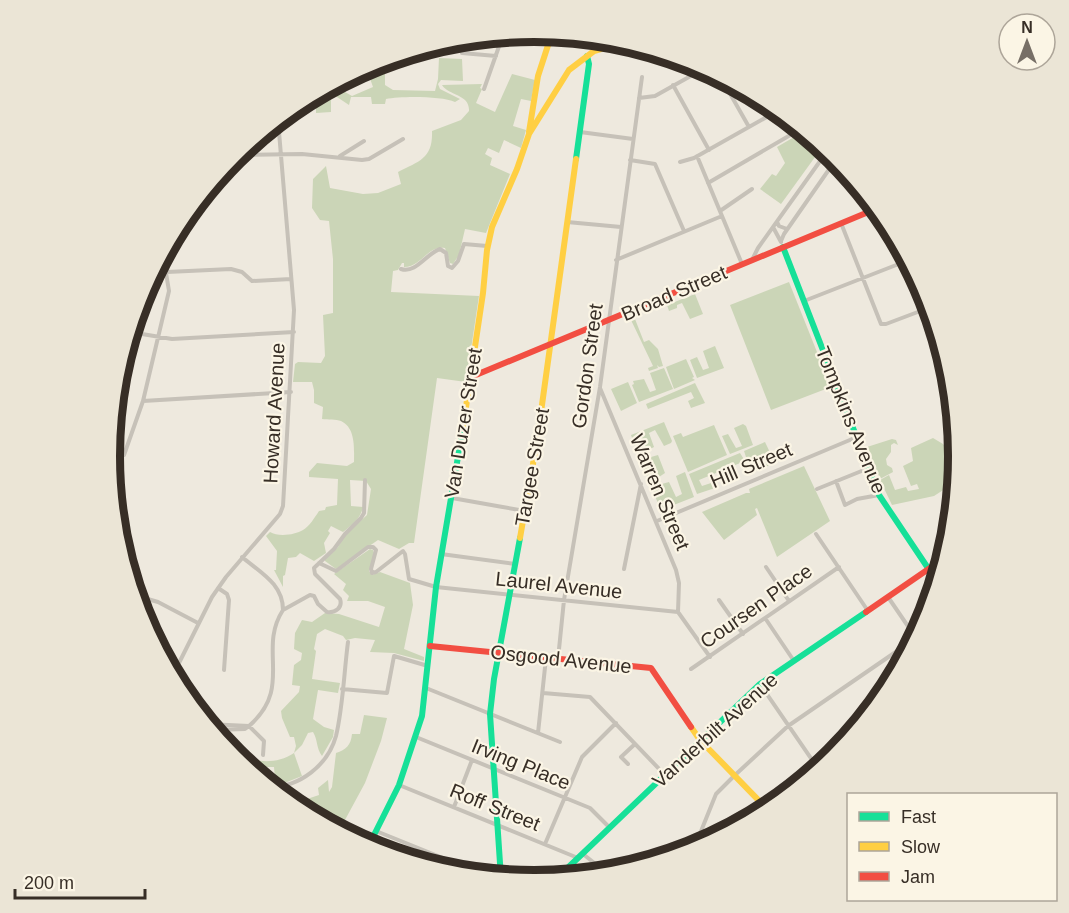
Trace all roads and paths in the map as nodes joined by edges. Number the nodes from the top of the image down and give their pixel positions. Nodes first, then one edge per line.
1 (549, 43) edge
2 (500, 44) edge
3 (594, 47) edge
4 (603, 48) edge
5 (463, 49) edge
6 (596, 50) junction
7 (496, 56) junction
8 (587, 56) junction
9 (693, 74) edge
10 (642, 77) dead end
11 (673, 85) junction
12 (484, 89) dead end
13 (728, 90) edge
14 (639, 98) junction
15 (770, 115) edge
16 (749, 127) junction
17 (279, 131) edge
18 (580, 132) junction
19 (793, 133) edge
20 (529, 134) junction
21 (403, 139) dead end
22 (633, 139) junction
23 (364, 141) dead end
24 (709, 150) junction
25 (250, 155) edge
26 (281, 155) junction
27 (697, 156) junction
28 (339, 157) junction
29 (822, 158) edge
30 (630, 160) junction
31 (680, 162) dead end
32 (831, 166) edge
33 (708, 183) junction
34 (752, 189) dead end
35 (869, 212) edge
36 (721, 214) junction
37 (567, 222) junction
38 (777, 222) junction
39 (841, 223) junction
40 (621, 227) junction
41 (773, 227) junction
42 (787, 229) junction
43 (684, 231) junction
44 (782, 244) junction
45 (487, 246) junction
46 (616, 260) junction
47 (752, 260) junction
48 (901, 263) edge
49 (742, 265) junction
50 (401, 270) dead end
51 (166, 272) joint
52 (862, 278) junction
53 (291, 279) junction
54 (804, 301) junction
55 (922, 310) edge
56 (608, 321) junction
57 (294, 332) junction
58 (139, 334) edge
59 (158, 338) junction
60 (550, 345) junction
61 (471, 377) junction
62 (600, 387) junction
63 (291, 392) junction
64 (143, 401) junction
65 (856, 437) junction
66 (124, 455) dead end
67 (868, 468) junction
68 (365, 480) dead end
69 (836, 481) junction
70 (641, 483) junction
71 (817, 489) dead end
72 (879, 495) junction
73 (452, 498) junction
74 (525, 511) junction
75 (657, 521) junction
76 (816, 534) dead end
77 (441, 554) junction
78 (242, 557) junction
79 (319, 563) junction
80 (515, 564) junction
81 (935, 564) edge
82 (766, 567) dead end
83 (839, 567) junction
84 (624, 569) dead end
85 (928, 569) junction
86 (932, 574) edge
87 (436, 587) junction
88 (218, 588) junction
89 (510, 594) junction
90 (888, 597) junction
91 (145, 599) edge
92 (564, 600) junction
93 (719, 600) dead end
94 (789, 601) junction
95 (283, 610) junction
96 (868, 611) junction
97 (678, 612) junction
98 (765, 618) junction
99 (198, 623) junction
100 (910, 630) edge
101 (743, 634) junction
102 (348, 642) dead end
103 (430, 646) junction
104 (901, 649) edge
105 (498, 653) junction
106 (710, 657) junction
107 (546, 658) junction
108 (558, 659) junction
109 (794, 661) junction
110 (177, 666) edge
111 (428, 666) junction
112 (691, 669) dead end
113 (224, 670) dead end
114 (760, 684) junction
115 (426, 688) junction
116 (342, 689) junction
117 (543, 693) junction
118 (490, 714) junction
119 (616, 723) junction
120 (249, 726) junction
121 (788, 726) junction
122 (222, 728) edge
123 (538, 733) junction
124 (416, 737) junction
125 (700, 740) junction
126 (560, 742) dead end
127 (635, 744) junction
128 (263, 755) dead end
129 (472, 760) junction
130 (814, 763) edge
131 (628, 764) dead end
132 (495, 768) junction
133 (665, 775) junction
134 (734, 776) junction
135 (399, 785) junction
136 (284, 786) edge
137 (564, 797) junction
138 (761, 803) edge
139 (453, 807) junction
140 (498, 825) junction
141 (610, 828) junction
142 (376, 831) junction
143 (699, 837) edge
144 (373, 838) edge
145 (545, 844) junction
146 (581, 856) junction
147 (456, 863) edge
148 (596, 866) edge
149 (501, 869) edge
150 (566, 870) edge

1 - 20 street
2 - 7 street
3 - 6 street
4 - 6 street, Van Duzer Street
5 - 7 street
6 - 8 street, Van Duzer Street
7 - 12 street
8 - 18 street, Targee Street
8 - 20 street, Van Duzer Street
9 - 11 street
10 - 14 street, Gordon Street
11 - 14 street
11 - 24 street
13 - 16 street
14 - 22 street, Gordon Street
15 - 16 street
16 - 24 street
17 - 26 street, Howard Avenue
18 - 22 street
18 - 37 street, Targee Street
19 - 33 street
20 - 45 street, Van Duzer Street
21 - 28 street
22 - 30 street, Gordon Street
23 - 28 street
24 - 27 street
25 - 26 street
26 - 28 street
26 - 53 street, Howard Avenue
27 - 31 street
27 - 33 street
29 - 38 street
30 - 40 street, Gordon Street
30 - 43 street
32 - 42 street
33 - 36 street
34 - 36 street
35 - 39 street, Broad Street
36 - 43 street
36 - 49 street
37 - 40 street
37 - 60 street, Targee Street
38 - 41 street
38 - 42 street
39 - 44 street, Broad Street
39 - 52 street
40 - 46 street, Gordon Street
41 - 44 street
41 - 47 street
42 - 44 street
43 - 46 street
44 - 47 street, Broad Street
44 - 54 street, Tompkins Avenue
45 - 50 street
45 - 61 street, Van Duzer Street
46 - 56 street, Gordon Street
47 - 49 street, Broad Street
48 - 52 street
49 - 56 street, Broad Street
51 - 53 street
51 - 59 street
52 - 54 street
52 - 55 street
53 - 57 street, Howard Avenue
54 - 65 street, Tompkins Avenue
56 - 60 street, Broad Street
56 - 62 street, Gordon Street
57 - 59 street
57 - 63 street, Howard Avenue
58 - 59 street
59 - 64 street
60 - 61 street, Broad Street
60 - 74 street, Targee Street
61 - 73 street, Van Duzer Street
62 - 70 street, Warren Street
62 - 92 street, Gordon Street
63 - 64 street
63 - 78 street, Howard Avenue
64 - 66 street
65 - 67 street, Tompkins Avenue
65 - 75 street, Hill Street
67 - 69 street
67 - 72 street, Tompkins Avenue
68 - 79 street
69 - 71 street
69 - 72 street
70 - 75 street, Warren Street
70 - 84 street
72 - 85 street, Tompkins Avenue
73 - 74 street
73 - 77 street, Van Duzer Street
74 - 80 street, Targee Street
75 - 97 street, Warren Street
76 - 83 street
77 - 80 street
77 - 87 street, Van Duzer Street
78 - 88 street, Howard Avenue
78 - 95 street
79 - 87 street, Laurel Avenue
79 - 95 street
80 - 89 street, Targee Street
81 - 85 street, Vanderbilt Avenue
82 - 94 street
83 - 94 street, Coursen Place
83 - 96 street
85 - 86 street, Tompkins Avenue
85 - 90 street, Vanderbilt Avenue
87 - 89 street, Laurel Avenue
87 - 103 street, Van Duzer Street
88 - 99 street, Howard Avenue
88 - 113 street
89 - 92 street, Laurel Avenue
89 - 105 street, Targee Street
90 - 96 street, Vanderbilt Avenue
90 - 100 street
91 - 99 street
92 - 97 street, Laurel Avenue
92 - 108 street, Gordon Street
93 - 101 street
94 - 98 street, Coursen Place
95 - 120 street
96 - 109 street, Vanderbilt Avenue
97 - 106 street
98 - 101 street, Coursen Place
98 - 109 street
99 - 110 street, Howard Avenue
101 - 106 street, Coursen Place
102 - 116 street
103 - 105 street, Osgood Avenue
103 - 111 street, Van Duzer Street
104 - 121 street
105 - 107 street, Osgood Avenue
105 - 118 street, Targee Street
106 - 112 street, Coursen Place
107 - 108 street, Osgood Avenue
107 - 117 street
108 - 125 street, Osgood Avenue
109 - 114 street, Vanderbilt Avenue
111 - 115 street, Van Duzer Street
111 - 116 street
114 - 121 street
114 - 125 street, Vanderbilt Avenue
115 - 118 street
115 - 124 street, Van Duzer Street
116 - 136 street
117 - 119 street
117 - 123 street
118 - 123 street
118 - 132 street, Targee Street
119 - 127 street
119 - 137 street
120 - 122 street
120 - 128 street
121 - 130 street
121 - 134 street
123 - 126 street
124 - 129 street, Irving Place
124 - 135 street, Van Duzer Street
125 - 133 street, Vanderbilt Avenue
125 - 134 street, Osgood Avenue
127 - 131 street
127 - 133 street
129 - 132 street, Irving Place
129 - 139 street
132 - 137 street, Irving Place
132 - 140 street, Targee Street
133 - 141 street, Vanderbilt Avenue
134 - 138 street, Osgood Avenue
134 - 143 street
135 - 139 street, Roff Street
135 - 142 street, Van Duzer Street
137 - 141 street, Irving Place
137 - 145 street
139 - 140 street, Roff Street
140 - 145 street, Roff Street
140 - 149 street, Targee Street
141 - 146 street, Vanderbilt Avenue
142 - 144 street, Van Duzer Street
142 - 147 street
145 - 146 street, Roff Street
146 - 148 street, Roff Street
146 - 150 street, Vanderbilt Avenue

